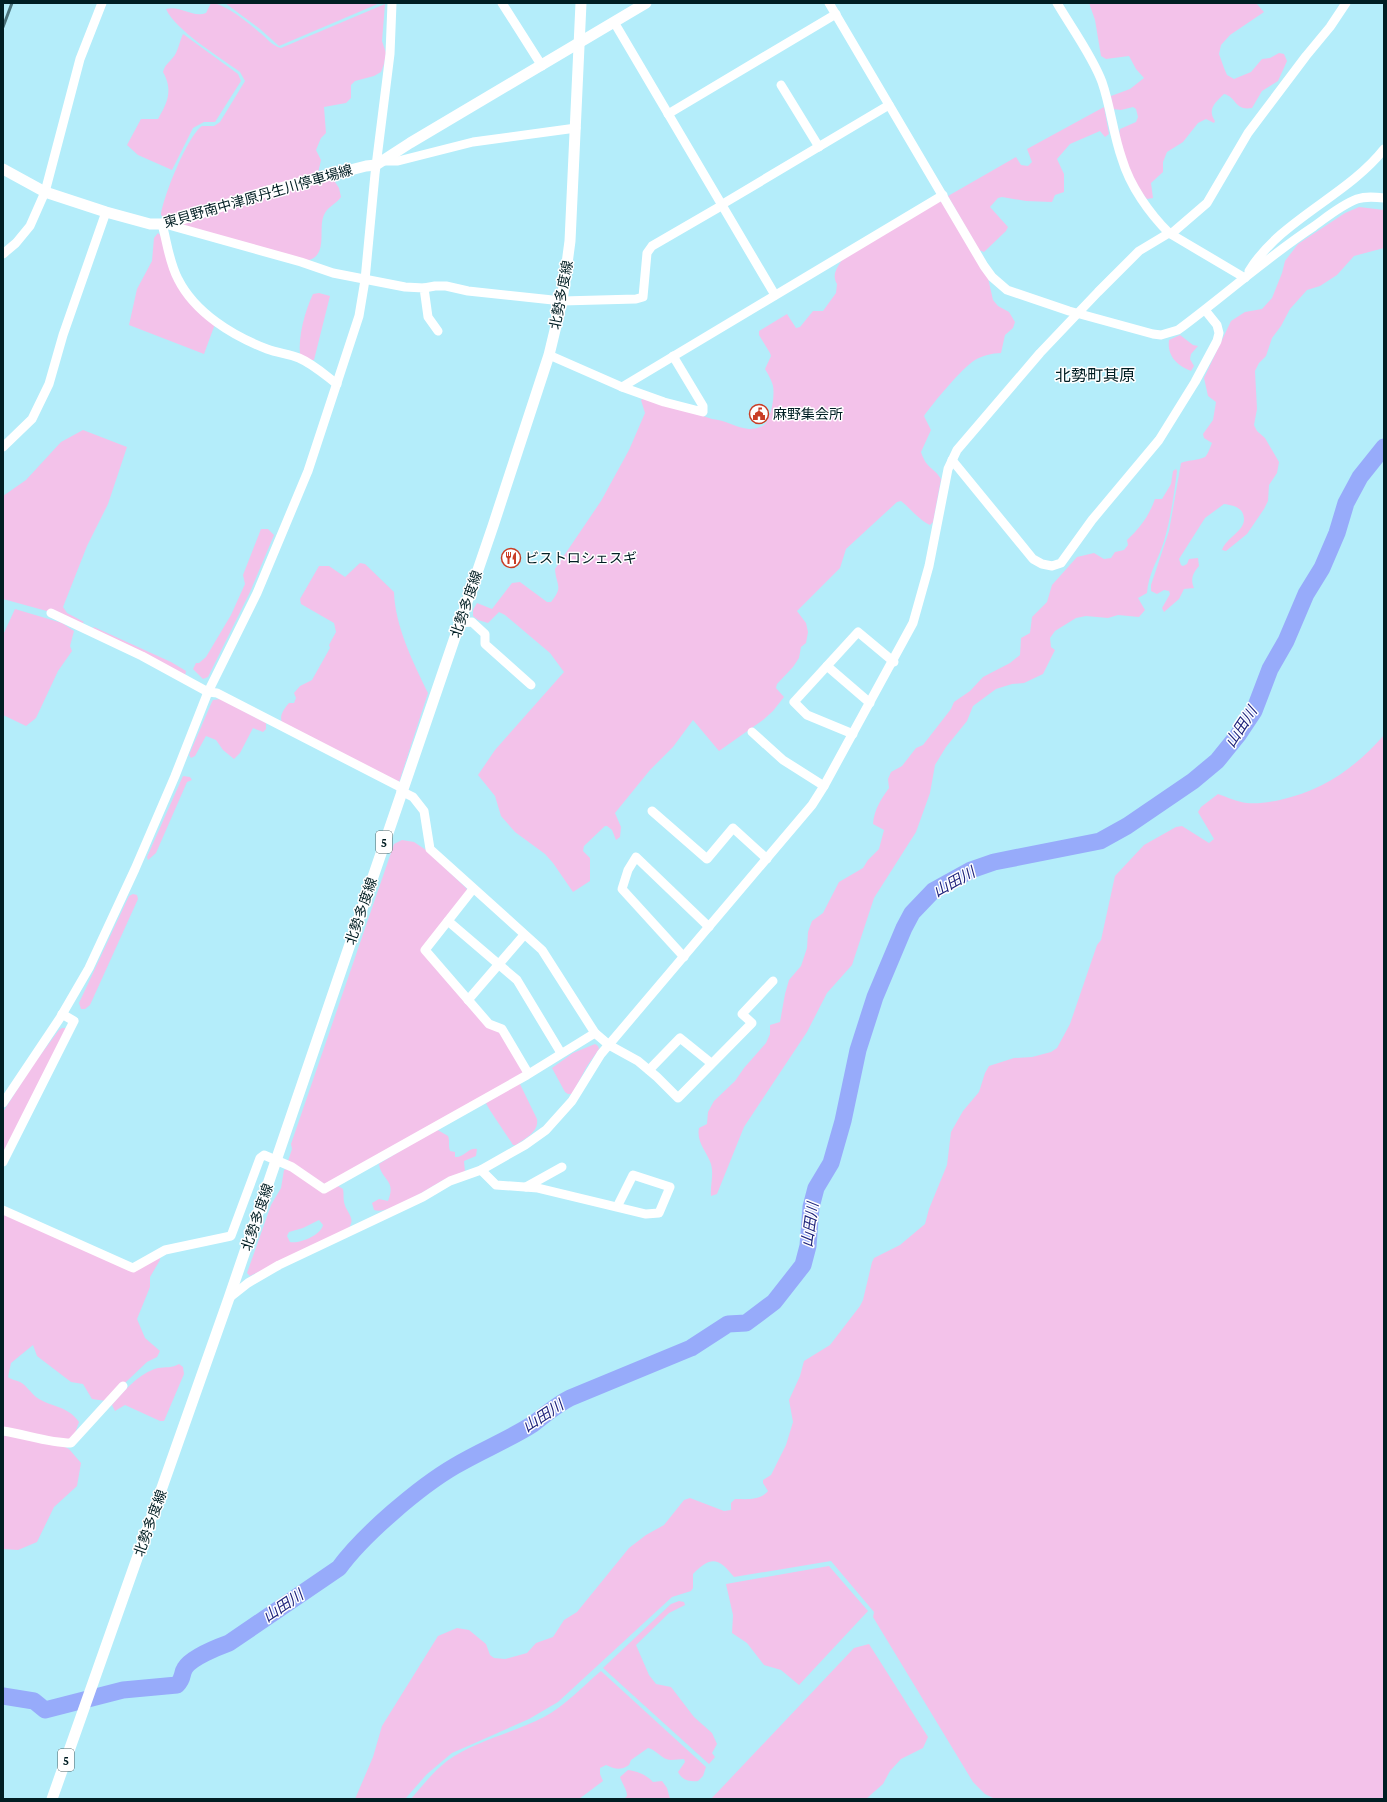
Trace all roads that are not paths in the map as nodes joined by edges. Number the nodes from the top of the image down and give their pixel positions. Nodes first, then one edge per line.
1 (102, 3) edge
2 (392, 3) edge
3 (581, 3) edge
4 (646, 3) edge
5 (829, 3) edge
6 (1057, 3) edge
7 (1346, 3) edge
8 (506, 4) edge
9 (836, 14) junction
10 (614, 22) junction
11 (579, 43) junction
12 (542, 66) junction
13 (781, 85) dead end
14 (889, 105) junction
15 (668, 114) junction
16 (576, 128) junction
17 (819, 147) junction
18 (1384, 149) edge
19 (379, 163) junction
20 (3, 169) edge
21 (45, 192) junction
22 (943, 195) junction
23 (1384, 198) edge
24 (721, 205) junction
25 (106, 212) junction
26 (163, 224) junction
27 (1170, 234) junction
28 (3, 254) edge
29 (1245, 278) junction
30 (365, 280) junction
31 (424, 288) junction
32 (775, 295) junction
33 (562, 301) junction
34 (1205, 310) junction
35 (1078, 313) junction
36 (438, 331) dead end
37 (549, 355) junction
38 (673, 356) junction
39 (337, 384) junction
40 (622, 387) junction
41 (3, 447) edge
42 (952, 460) junction
43 (51, 613) dead end
44 (460, 623) junction
45 (894, 662) junction
46 (827, 666) junction
47 (531, 685) dead end
48 (208, 692) junction
49 (870, 703) junction
50 (752, 732) dead end
51 (853, 734) junction
52 (824, 786) junction
53 (402, 790) junction
54 (652, 811) dead end
55 (767, 859) junction
56 (474, 889) junction
57 (448, 921) junction
58 (709, 928) junction
59 (524, 935) junction
60 (684, 957) junction
61 (499, 965) junction
62 (773, 981) dead end
63 (468, 1000) junction
64 (62, 1014) junction
65 (595, 1033) junction
66 (609, 1045) junction
67 (561, 1053) junction
68 (711, 1063) junction
69 (649, 1070) junction
70 (528, 1073) junction
71 (3, 1103) edge
72 (3, 1162) edge
73 (562, 1167) dead end
74 (481, 1170) junction
75 (525, 1187) junction
76 (617, 1207) junction
77 (3, 1210) edge
78 (229, 1298) junction
79 (123, 1386) dead end
80 (3, 1431) edge
81 (52, 1799) edge

1 - 21 street
2 - 19 street
3 - 11 main road, 北勢多度線 / 5
4 - 10 main road, 東貝野南中津原丹生川停車場線
5 - 9 street
6 - 27 street
7 - 27 street
8 - 12 street
9 - 14 street
9 - 15 street
10 - 11 main road, 東貝野南中津原丹生川停車場線
10 - 15 street
11 - 12 main road, 東貝野南中津原丹生川停車場線
11 - 16 main road, 北勢多度線 / 5
12 - 19 main road, 東貝野南中津原丹生川停車場線
13 - 17 street
14 - 17 street
14 - 22 street
15 - 24 street
16 - 19 street
16 - 33 main road, 北勢多度線 / 5
17 - 24 street
18 - 29 street
19 - 26 main road, 東貝野南中津原丹生川停車場線
19 - 30 street
20 - 21 main road, 東貝野南中津原丹生川停車場線
21 - 25 main road, 東貝野南中津原丹生川停車場線
21 - 28 street
22 - 32 street
22 - 35 street
23 - 29 street
24 - 32 street
24 - 33 street
25 - 26 main road, 東貝野南中津原丹生川停車場線
25 - 41 street
26 - 30 street
26 - 39 street
27 - 29 street
27 - 35 street
29 - 34 street
30 - 31 street
30 - 39 street
31 - 33 street
31 - 36 street
32 - 38 street
33 - 37 main road, 北勢多度線 / 5
34 - 35 street
34 - 42 street
35 - 42 street
37 - 40 street
37 - 44 main road, 北勢多度線 / 5
38 - 40 street
38 - 40 street
39 - 48 street
42 - 45 street
43 - 48 street
44 - 47 street
44 - 53 main road, 北勢多度線 / 5
45 - 46 street
45 - 49 street
46 - 49 street
46 - 51 street
48 - 53 street
48 - 64 street
49 - 51 street
50 - 52 street
51 - 52 street
52 - 55 street
53 - 56 street
53 - 78 main road, 北勢多度線 / 5
54 - 55 street
55 - 58 street
56 - 57 street
56 - 59 street
57 - 61 street
57 - 63 street
58 - 60 street
58 - 60 street
59 - 61 street
59 - 65 street
60 - 66 street
61 - 63 street
61 - 67 street
62 - 68 street
63 - 70 street
64 - 71 street
64 - 72 street
65 - 66 street
65 - 67 street
66 - 69 street
66 - 74 street
67 - 70 street
68 - 69 street
68 - 69 street
70 - 77 street
73 - 75 street
74 - 75 street
74 - 78 street
75 - 76 street
76 - 76 street
78 - 81 main road, 北勢多度線 / 5
79 - 80 street

